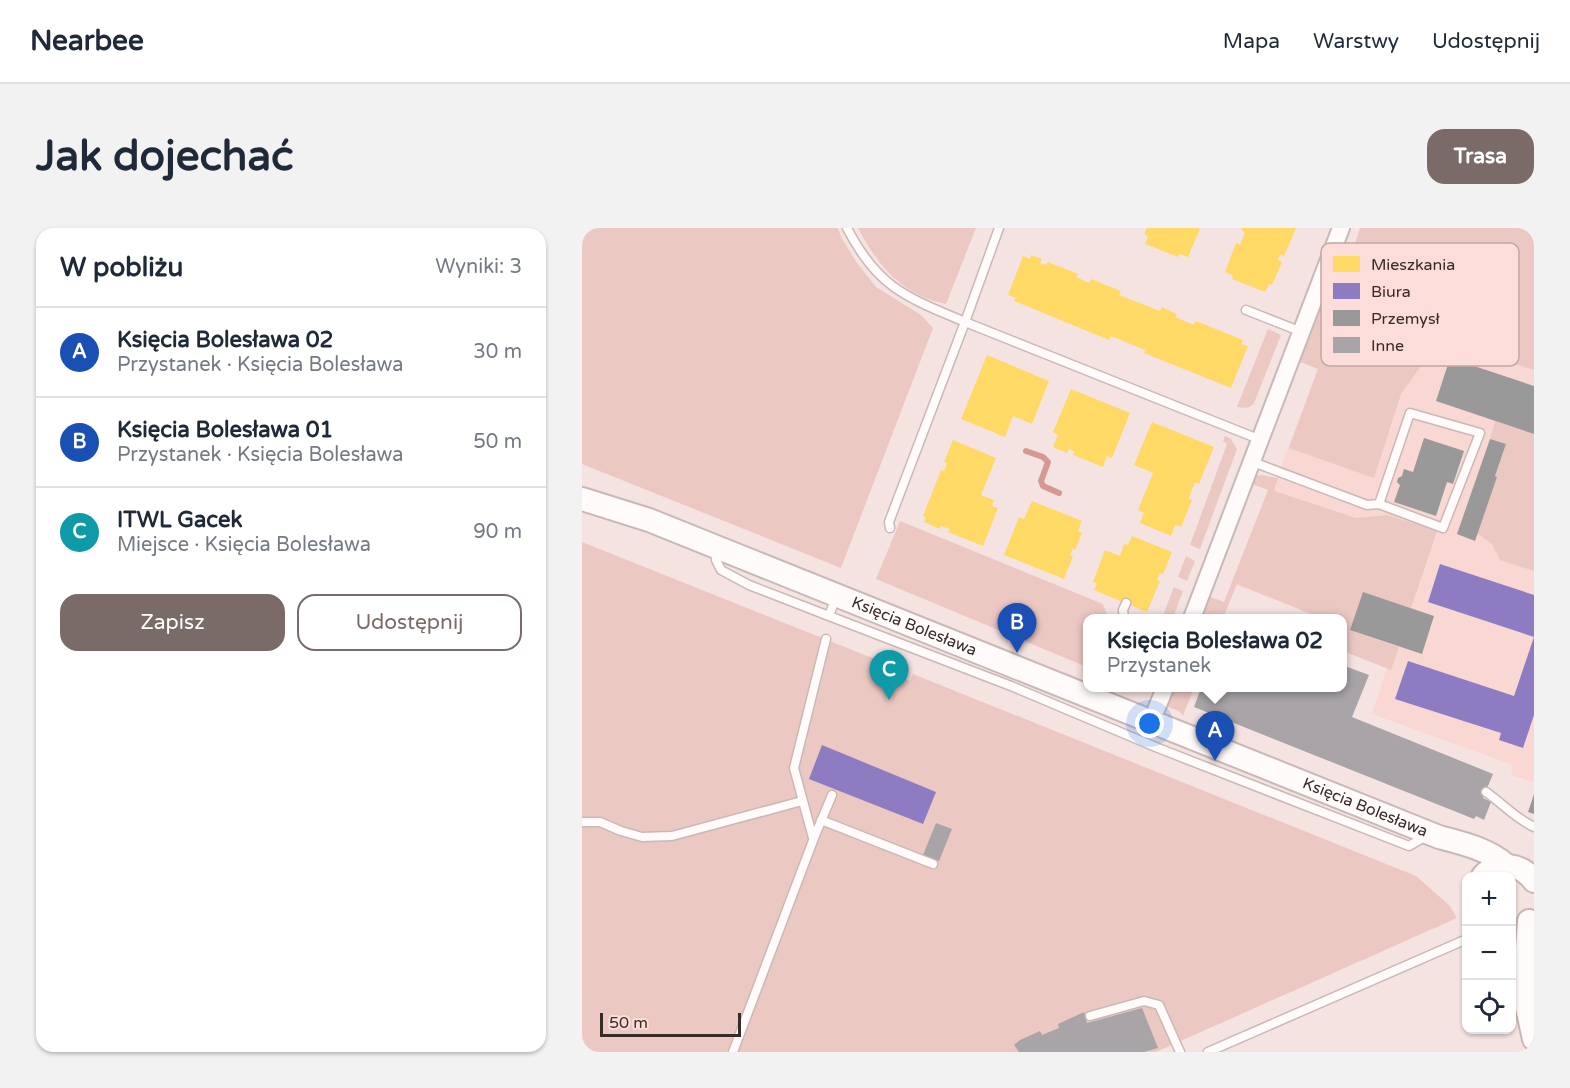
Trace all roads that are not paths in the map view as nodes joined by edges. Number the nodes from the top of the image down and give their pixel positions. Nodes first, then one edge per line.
1 (848, 228) edge
2 (999, 228) edge
3 (1341, 228) edge
4 (1335, 243) edge
5 (1321, 281) edge
6 (1246, 310) dead end
7 (965, 322) junction
8 (1302, 332) junction
9 (1261, 440) junction
10 (1253, 462) junction
11 (582, 499) edge
12 (1379, 504) junction
13 (582, 516) edge
14 (890, 528) dead end
15 (688, 536) junction
16 (1126, 603) dead end
17 (833, 606) junction
18 (1124, 614) edge
19 (1194, 614) edge
20 (826, 639) dead end
21 (1163, 692) edge
22 (1151, 722) junction
23 (1486, 792) dead end
24 (832, 795) dead end
25 (802, 801) junction
26 (821, 820) junction
27 (582, 822) edge
28 (1534, 827) edge
29 (1435, 836) junction
30 (813, 838) junction
31 (933, 864) dead end
32 (1506, 865) junction
33 (1476, 872) edge
34 (1489, 872) edge
35 (1534, 880) edge
36 (1528, 919) edge
37 (1462, 941) edge
38 (1534, 961) edge
39 (1516, 973) edge
40 (1524, 994) junction
41 (1090, 1016) dead end
42 (1534, 1039) edge
43 (733, 1052) edge
44 (1180, 1052) edge
45 (1208, 1052) edge

1 - 7 lane
2 - 7 lane
3 - 4 street
5 - 8 street
6 - 8 lane
7 - 9 lane
7 - 14 lane
8 - 9 street
9 - 10 street
10 - 12 lane
10 - 19 street
11 - 15 street, Księcia Bolesława
12 - 12 lane
13 - 15 street, Księcia Bolesława
15 - 17 street, Księcia Bolesława
16 - 18 lane
17 - 22 street, Księcia Bolesława
17 - 29 lane
20 - 25 lane
21 - 22 street
22 - 29 street, Księcia Bolesława
23 - 28 lane
24 - 26 lane
25 - 27 lane
25 - 30 lane
26 - 30 lane
26 - 31 lane
29 - 32 street, Księcia Bolesława
29 - 33 street, Księcia Bolesława
30 - 43 lane
32 - 34 street
32 - 35 street, Księcia Bolesława
36 - 40 street
37 - 45 lane
38 - 40 lane
39 - 40 street
40 - 42 street
41 - 44 lane

